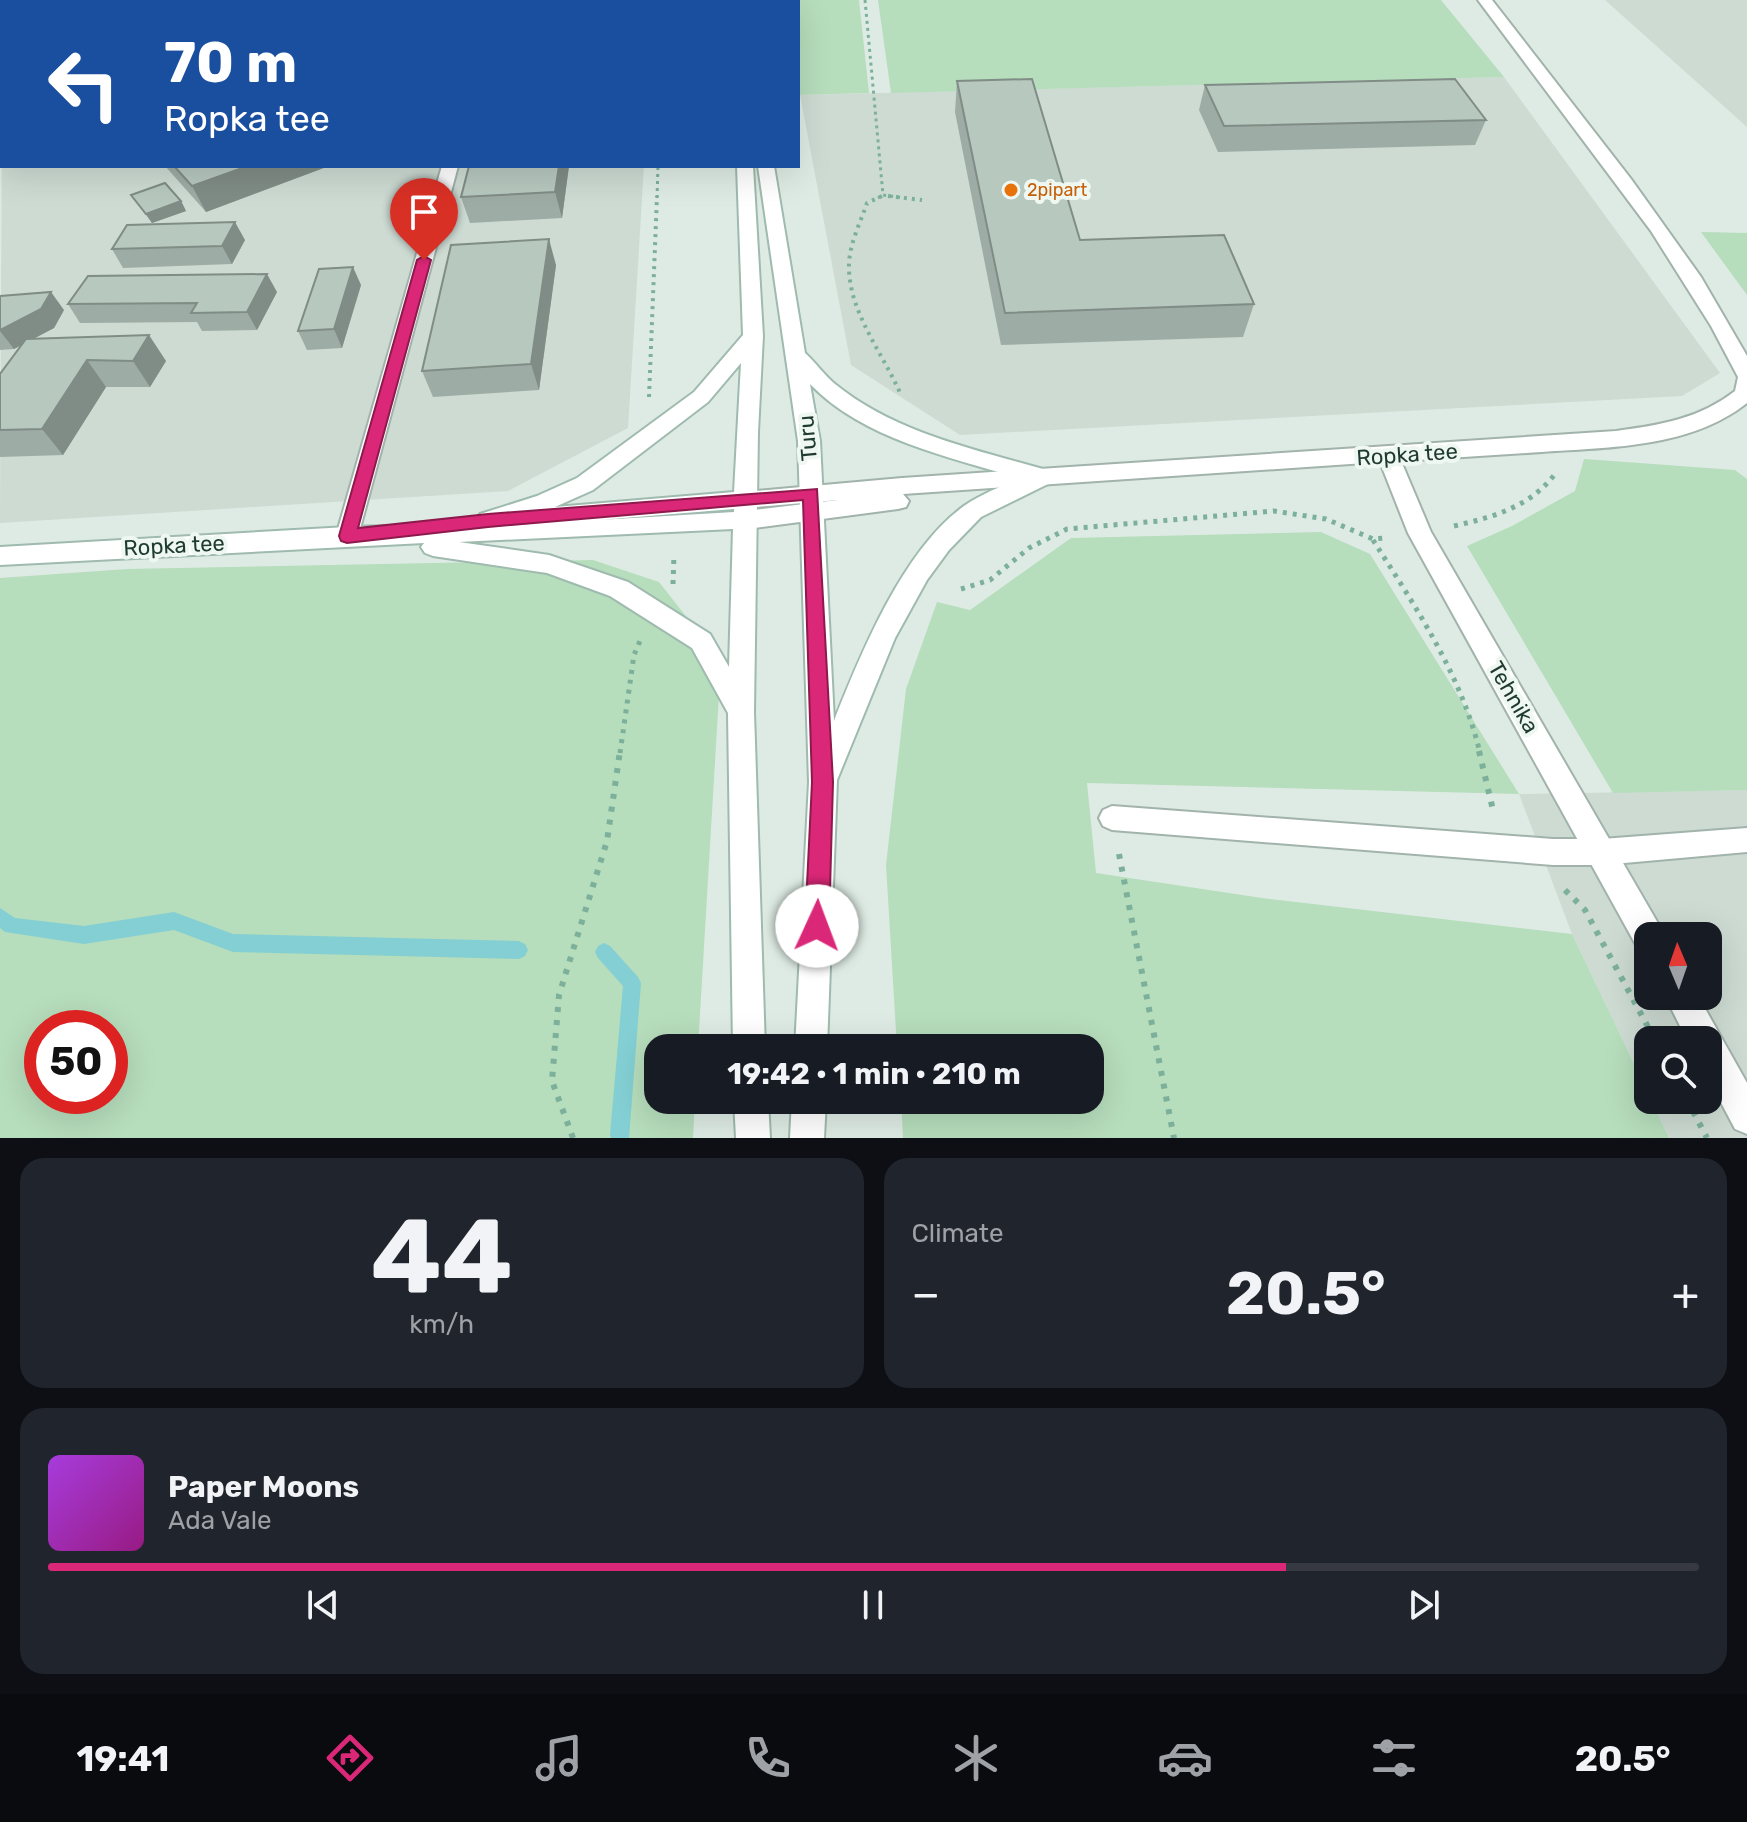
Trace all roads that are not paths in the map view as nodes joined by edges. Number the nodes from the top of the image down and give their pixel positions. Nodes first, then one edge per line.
1 (1485, 0) edge
2 (449, 168) edge
3 (745, 168) edge
4 (766, 168) edge
5 (753, 336) junction
6 (799, 358) junction
7 (1746, 386) edge
8 (1388, 455) junction
9 (1042, 477) junction
10 (812, 503) junction
11 (746, 510) junction
12 (488, 520) junction
13 (347, 536) junction
14 (0, 556) edge
15 (741, 712) junction
16 (823, 782) junction
17 (1112, 818) road end
18 (1747, 840) edge
19 (1602, 852) junction
20 (1640, 922) edge
21 (749, 1034) edge
22 (812, 1034) edge
23 (1722, 1071) edge
24 (752, 1114) edge
25 (808, 1114) edge
26 (1747, 1117) edge
27 (753, 1138) edge
28 (807, 1138) edge

1 - 7 main road, Ropka tee
2 - 13 lane
3 - 5 main road
4 - 6 main road, Turu
5 - 11 main road
5 - 12 main road
6 - 9 main road
6 - 10 main road, Turu
7 - 8 main road, Ropka tee
8 - 9 main road, Ropka tee
8 - 19 main road, Tehnika
9 - 10 main road, Ropka tee
9 - 16 main road
10 - 11 main road, Ropka tee
10 - 16 main road, Turu
11 - 12 main road, Ropka tee
11 - 13 main road, Ropka tee
11 - 15 main road
12 - 13 main road, Ropka tee
13 - 14 main road, Ropka tee
13 - 15 main road
15 - 21 main road
16 - 22 main road, Turu
17 - 19 lane
18 - 19 lane
19 - 20 main road, Tehnika
23 - 26 main road
24 - 27 main road
25 - 28 main road

